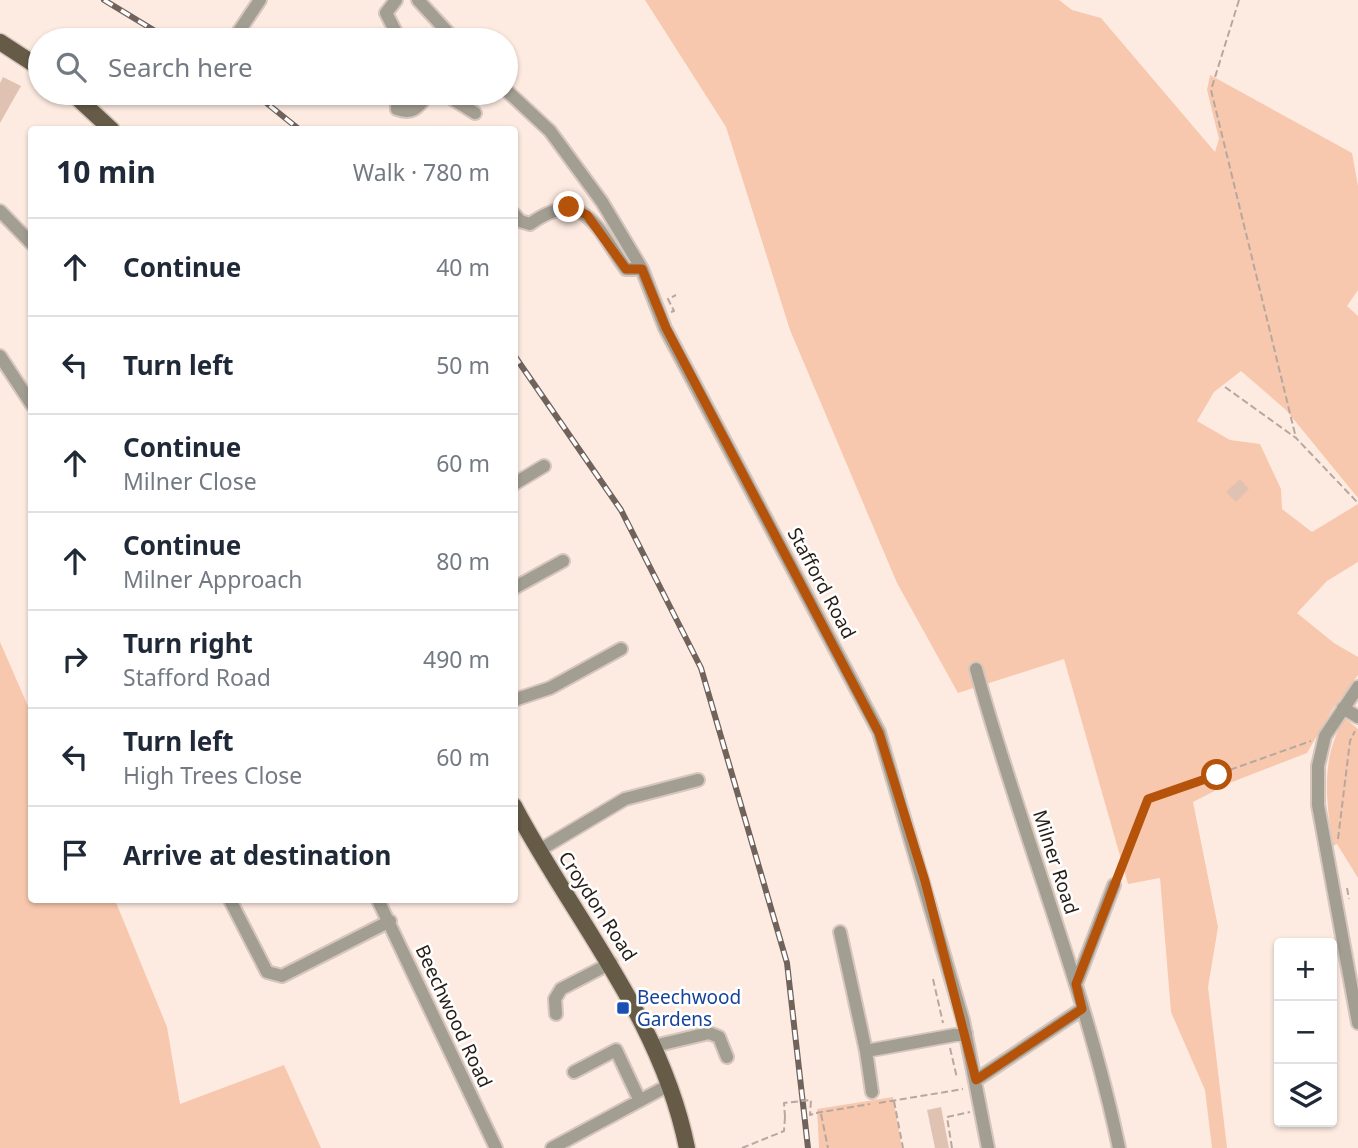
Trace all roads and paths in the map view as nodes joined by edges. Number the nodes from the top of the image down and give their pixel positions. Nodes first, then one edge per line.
1 (260, 0) edge
2 (396, 0) edge
3 (1239, 0) edge
4 (422, 1) edge
5 (241, 28) edge
6 (394, 28) edge
7 (445, 28) edge
8 (0, 42) edge
9 (28, 60) edge
10 (518, 101) edge
11 (85, 105) edge
12 (397, 105) edge
13 (417, 105) edge
14 (462, 105) edge
15 (475, 113) dead end
16 (108, 126) edge
17 (0, 211) edge
18 (518, 217) edge
19 (28, 240) edge
20 (642, 269) junction
21 (0, 356) edge
22 (1225, 387) dead end
23 (28, 399) edge
24 (1296, 438) junction
25 (544, 466) dead end
26 (518, 482) edge
27 (1358, 503) edge
28 (563, 561) dead end
29 (518, 586) edge
30 (621, 649) dead end
31 (976, 669) dead end
32 (1358, 687) edge
33 (518, 699) edge
34 (1350, 705) edge
35 (1357, 723) edge
36 (1325, 736) junction
37 (698, 780) dead end
38 (518, 814) edge
39 (1337, 844) dead end
40 (538, 851) junction
41 (1343, 878) dead end
42 (1114, 885) joint
43 (232, 903) edge
44 (380, 903) edge
45 (1349, 904) dead end
46 (390, 921) junction
47 (841, 932) dead end
48 (611, 964) junction
49 (933, 979) dead end
50 (1076, 984) junction
51 (1082, 1009) junction
52 (556, 1014) dead end
53 (963, 1020) junction
54 (1358, 1023) edge
55 (966, 1033) junction
56 (948, 1037) junction
57 (654, 1046) junction
58 (866, 1051) junction
59 (727, 1057) dead end
60 (574, 1072) dead end
61 (957, 1078) dead end
62 (668, 1084) junction
63 (977, 1084) junction
64 (872, 1092) dead end
65 (639, 1099) junction
66 (894, 1101) dead end
67 (981, 1109) junction
68 (821, 1112) junction
69 (496, 1148) edge
70 (552, 1148) edge
71 (687, 1148) edge
72 (742, 1148) edge
73 (828, 1148) edge
74 (903, 1148) edge
75 (952, 1148) edge
76 (988, 1148) edge
77 (1119, 1148) edge

1 - 5 street
2 - 6 street
3 - 24 path
4 - 7 street
8 - 9 main road
10 - 20 street, Stafford Road
11 - 16 main road
12 - 13 street
14 - 15 street
17 - 19 street
18 - 20 street
20 - 53 street, Stafford Road
21 - 23 street
22 - 24 path
24 - 27 path
25 - 26 street
28 - 29 street
30 - 33 street
31 - 50 street, Milner Road
32 - 34 street
34 - 35 street
34 - 36 street
35 - 39 path
36 - 42 path
36 - 54 street
37 - 40 street
38 - 40 main road, Croydon Road
40 - 48 main road, Croydon Road
41 - 45 path
42 - 50 street
43 - 46 street
44 - 46 street, Beechwood Road
46 - 69 street, Beechwood Road
47 - 58 street
48 - 52 street
48 - 57 main road, Croydon Road
49 - 53 path
50 - 51 street, Milner Road
51 - 63 street
51 - 77 street, Milner Road
53 - 55 street, Stafford Road
55 - 56 street
55 - 63 street, Stafford Road
56 - 58 street
56 - 61 path
57 - 59 street
57 - 62 main road, Croydon Road
58 - 64 street
60 - 65 street
62 - 65 street
62 - 71 main road, Croydon Road
63 - 67 street, Stafford Road
63 - 68 path
65 - 70 street
66 - 74 path
67 - 75 path
67 - 76 street, Stafford Road
68 - 72 path, bridge
68 - 73 path

